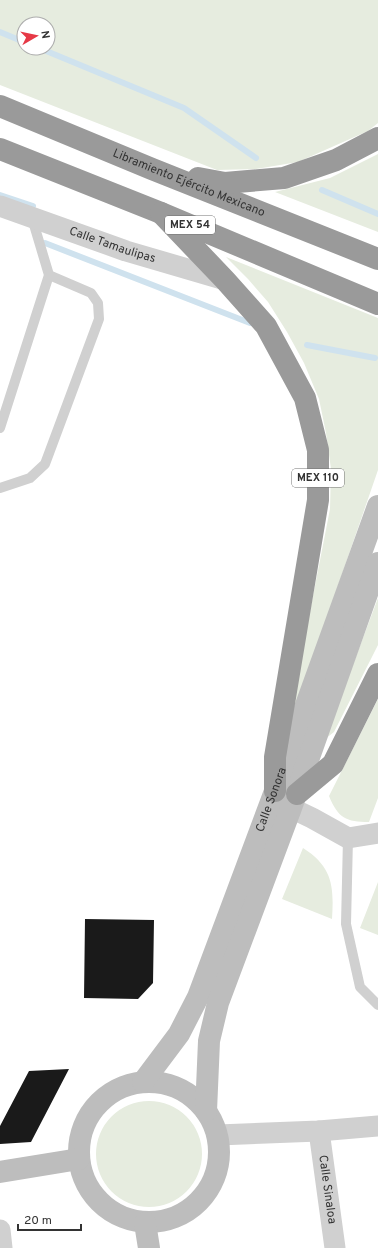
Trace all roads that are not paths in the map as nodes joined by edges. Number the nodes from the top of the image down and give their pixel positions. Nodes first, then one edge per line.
1 (0, 106) edge
2 (378, 138) edge
3 (0, 149) edge
4 (152, 169) junction
5 (0, 206) edge
6 (161, 213) junction
7 (32, 218) junction
8 (378, 259) edge
9 (49, 275) junction
10 (225, 280) junction
11 (378, 304) edge
12 (0, 428) edge
13 (0, 488) edge
14 (378, 506) edge
15 (378, 563) edge
16 (378, 674) edge
17 (273, 796) junction
18 (294, 801) junction
19 (378, 833) edge
20 (348, 838) junction
21 (378, 1005) edge
22 (143, 1082) junction
23 (206, 1111) junction
24 (378, 1126) edge
25 (320, 1131) junction
26 (218, 1135) junction
27 (79, 1159) junction
28 (0, 1172) edge
29 (145, 1223) junction
30 (0, 1230) edge
31 (2, 1248) edge
32 (149, 1248) edge
33 (335, 1248) edge

1 - 4 highway, Libramiento Ejército Mexicano
2 - 4 highway
3 - 6 highway, MEX 54
4 - 8 highway, Libramiento Ejército Mexicano
5 - 7 street, Calle Tamaulipas
6 - 10 highway, MEX 110
6 - 11 highway, MEX 54
7 - 9 lane
7 - 10 street, Calle Tamaulipas
9 - 12 lane
9 - 13 lane
10 - 17 highway, MEX 110
14 - 17 street, Calle Sonora
15 - 18 street, Calle Sonora
16 - 18 highway
17 - 18 street
17 - 22 street, Calle Sonora
18 - 20 street
18 - 23 street, Calle Sonora
19 - 20 street
20 - 21 lane
22 - 23 street
22 - 27 street
23 - 26 street
24 - 25 street
25 - 26 street
25 - 33 street, Calle Sinaloa
26 - 29 street
27 - 28 street
27 - 29 street
29 - 32 street
30 - 31 street

